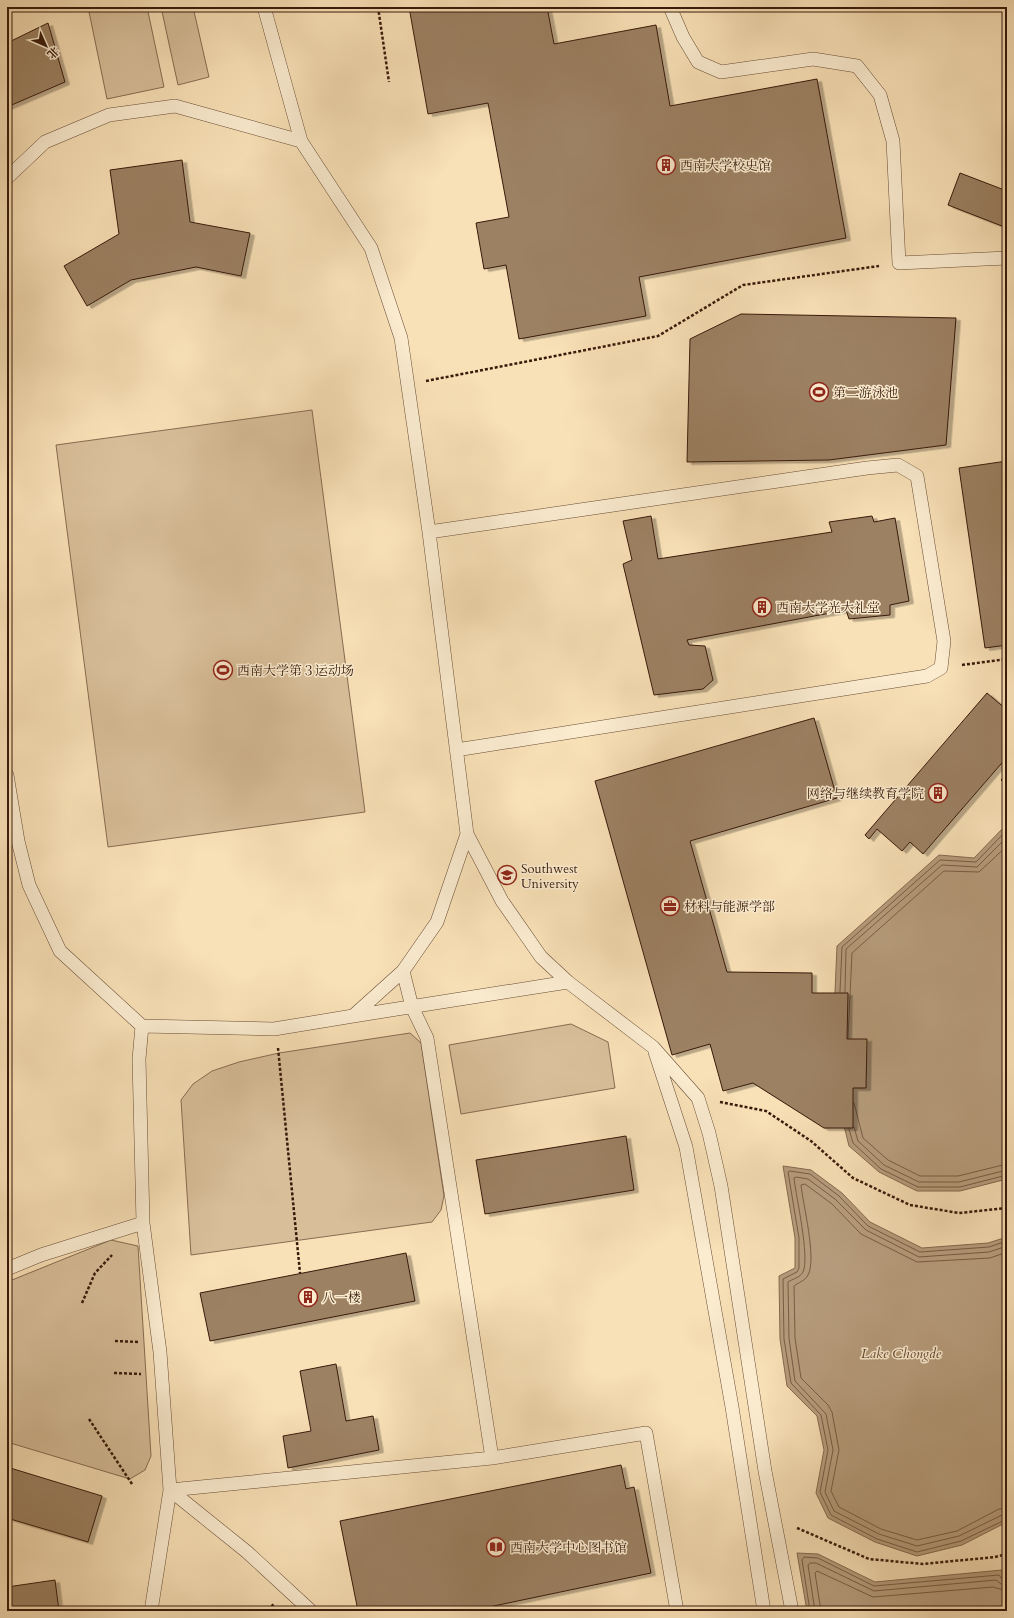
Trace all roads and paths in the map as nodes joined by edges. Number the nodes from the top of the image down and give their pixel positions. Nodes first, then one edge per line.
1 (264, 7) edge
2 (378, 7) edge
3 (670, 7) edge
4 (389, 82) dead end
5 (301, 141) junction
6 (7, 178) edge
7 (1007, 258) edge
8 (899, 263) junction
9 (408, 384) junction
10 (428, 532) junction
11 (1007, 659) edge
12 (942, 668) junction
13 (456, 750) junction
14 (7, 775) edge
15 (467, 834) junction
16 (402, 972) junction
17 (568, 982) junction
18 (412, 1007) junction
19 (353, 1016) junction
20 (142, 1026) junction
21 (274, 1029) junction
22 (653, 1047) junction
23 (698, 1098) junction
24 (1007, 1208) edge
25 (143, 1223) junction
26 (146, 1244) junction
27 (7, 1269) edge
28 (300, 1273) dead end
29 (82, 1303) dead end
30 (114, 1373) dead end
31 (162, 1374) junction
32 (89, 1419) dead end
33 (492, 1458) junction
34 (132, 1484) dead end
35 (170, 1490) junction
36 (774, 1518) junction
37 (1007, 1554) edge
38 (151, 1611) edge
39 (311, 1611) edge
40 (677, 1611) edge
41 (764, 1611) edge
42 (792, 1611) edge

1 - 5 lane
2 - 4 path
3 - 8 lane
5 - 6 lane
5 - 9 lane
7 - 8 lane
8 - 9 path
9 - 10 lane
10 - 12 lane
10 - 13 lane
11 - 12 path
12 - 13 lane
13 - 15 lane
14 - 20 lane
15 - 16 lane
15 - 17 lane
16 - 18 lane
16 - 19 lane
17 - 18 lane
17 - 22 lane
18 - 19 lane
18 - 33 lane
19 - 21 lane
20 - 21 lane
20 - 25 lane
21 - 28 path
22 - 23 lane
22 - 41 lane
23 - 24 path
23 - 36 lane
25 - 26 lane
25 - 27 lane
26 - 29 path
26 - 31 lane
30 - 31 path
31 - 35 lane
32 - 34 path
33 - 35 lane
33 - 40 lane
35 - 38 lane
35 - 39 lane
36 - 37 path
36 - 42 lane

